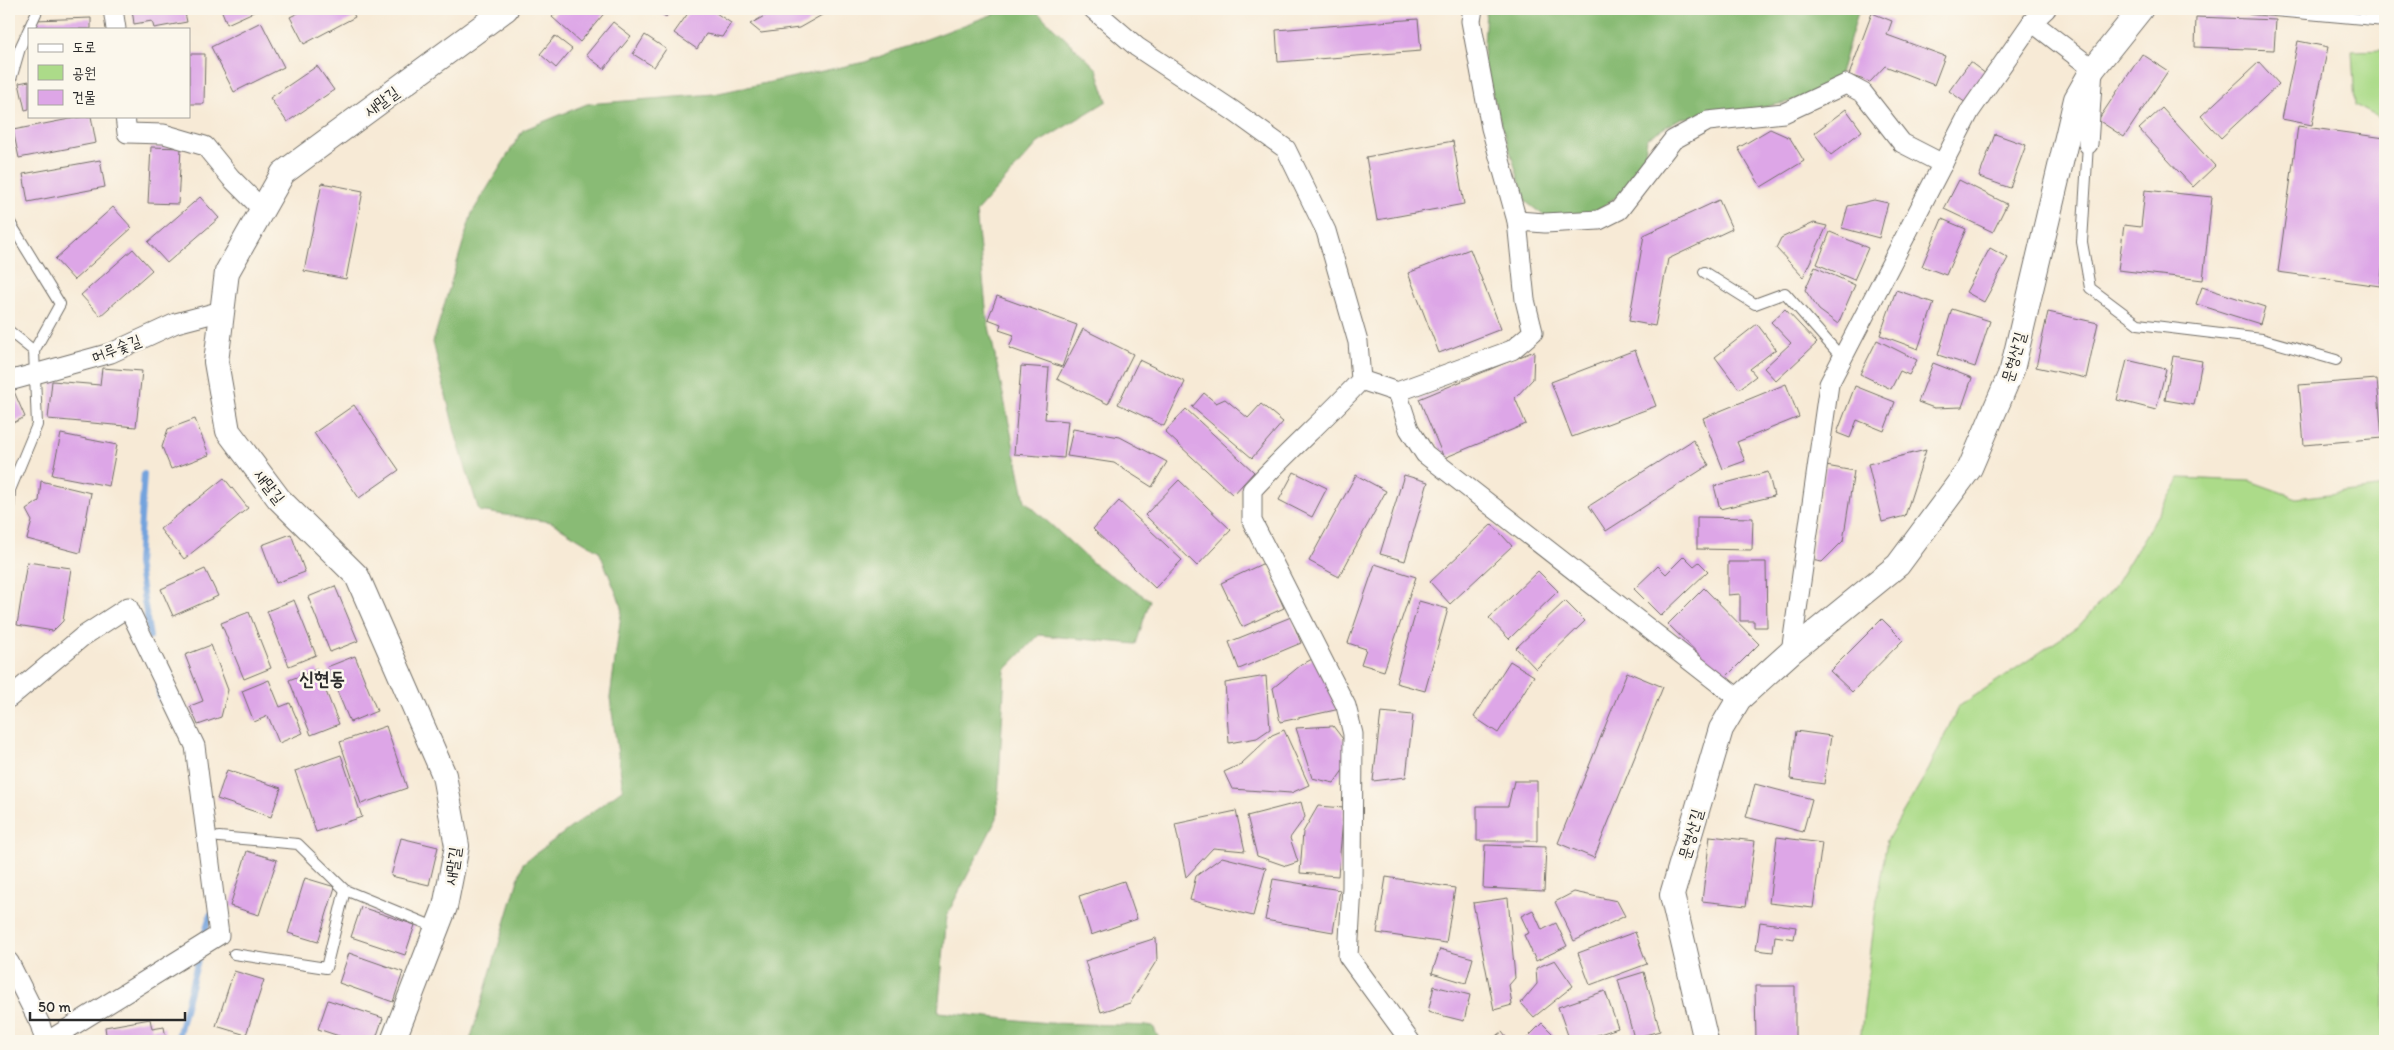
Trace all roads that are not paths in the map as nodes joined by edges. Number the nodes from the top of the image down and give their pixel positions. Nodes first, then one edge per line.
1 (38, 9) edge
2 (113, 9) edge
3 (506, 9) edge
4 (1093, 9) edge
5 (1473, 9) edge
6 (2046, 9) edge
7 (2141, 9) edge
8 (2251, 9) edge
9 (2385, 21) edge
10 (2032, 22) junction
11 (29, 28) edge
12 (116, 28) edge
13 (28, 31) edge
14 (2093, 69) junction
15 (9, 86) edge
16 (125, 118) edge
17 (2088, 144) joint
18 (1943, 164) junction
19 (263, 210) junction
20 (9, 221) edge
21 (1517, 221) junction
22 (1704, 272) dead end
23 (222, 311) junction
24 (9, 330) edge
25 (34, 351) junction
26 (1843, 359) junction
27 (2336, 360) dead end
28 (34, 374) junction
29 (1361, 380) junction
30 (9, 381) edge
31 (1397, 392) junction
32 (9, 510) edge
33 (1791, 652) junction
34 (9, 698) edge
35 (1739, 699) junction
36 (219, 837) dead end
37 (345, 890) junction
38 (437, 928) junction
39 (234, 954) dead end
40 (9, 962) edge
41 (47, 1041) edge
42 (394, 1041) edge
43 (1410, 1041) edge
44 (1706, 1041) edge

1 - 11 lane
2 - 12 street
3 - 19 street, 새말길
4 - 29 street
5 - 21 street
6 - 10 street
7 - 14 street, 문형산길
8 - 9 lane
10 - 14 street
10 - 18 street
13 - 15 lane
14 - 17 street
14 - 33 street, 문형산길
16 - 19 street
17 - 27 lane
18 - 21 street
18 - 26 street
19 - 23 street, 새말길
20 - 25 lane
21 - 31 street
22 - 26 lane
23 - 28 street, 머루숯길
23 - 38 street, 새말길
24 - 25 lane
25 - 28 lane
26 - 33 street
28 - 30 street, 머루숯길
28 - 32 lane
29 - 31 street
29 - 43 street
31 - 35 street
33 - 35 street, 문형산길
34 - 41 street
35 - 44 street, 문형산길
36 - 37 lane
37 - 38 lane
37 - 39 lane
38 - 42 street, 새말길
40 - 41 street

